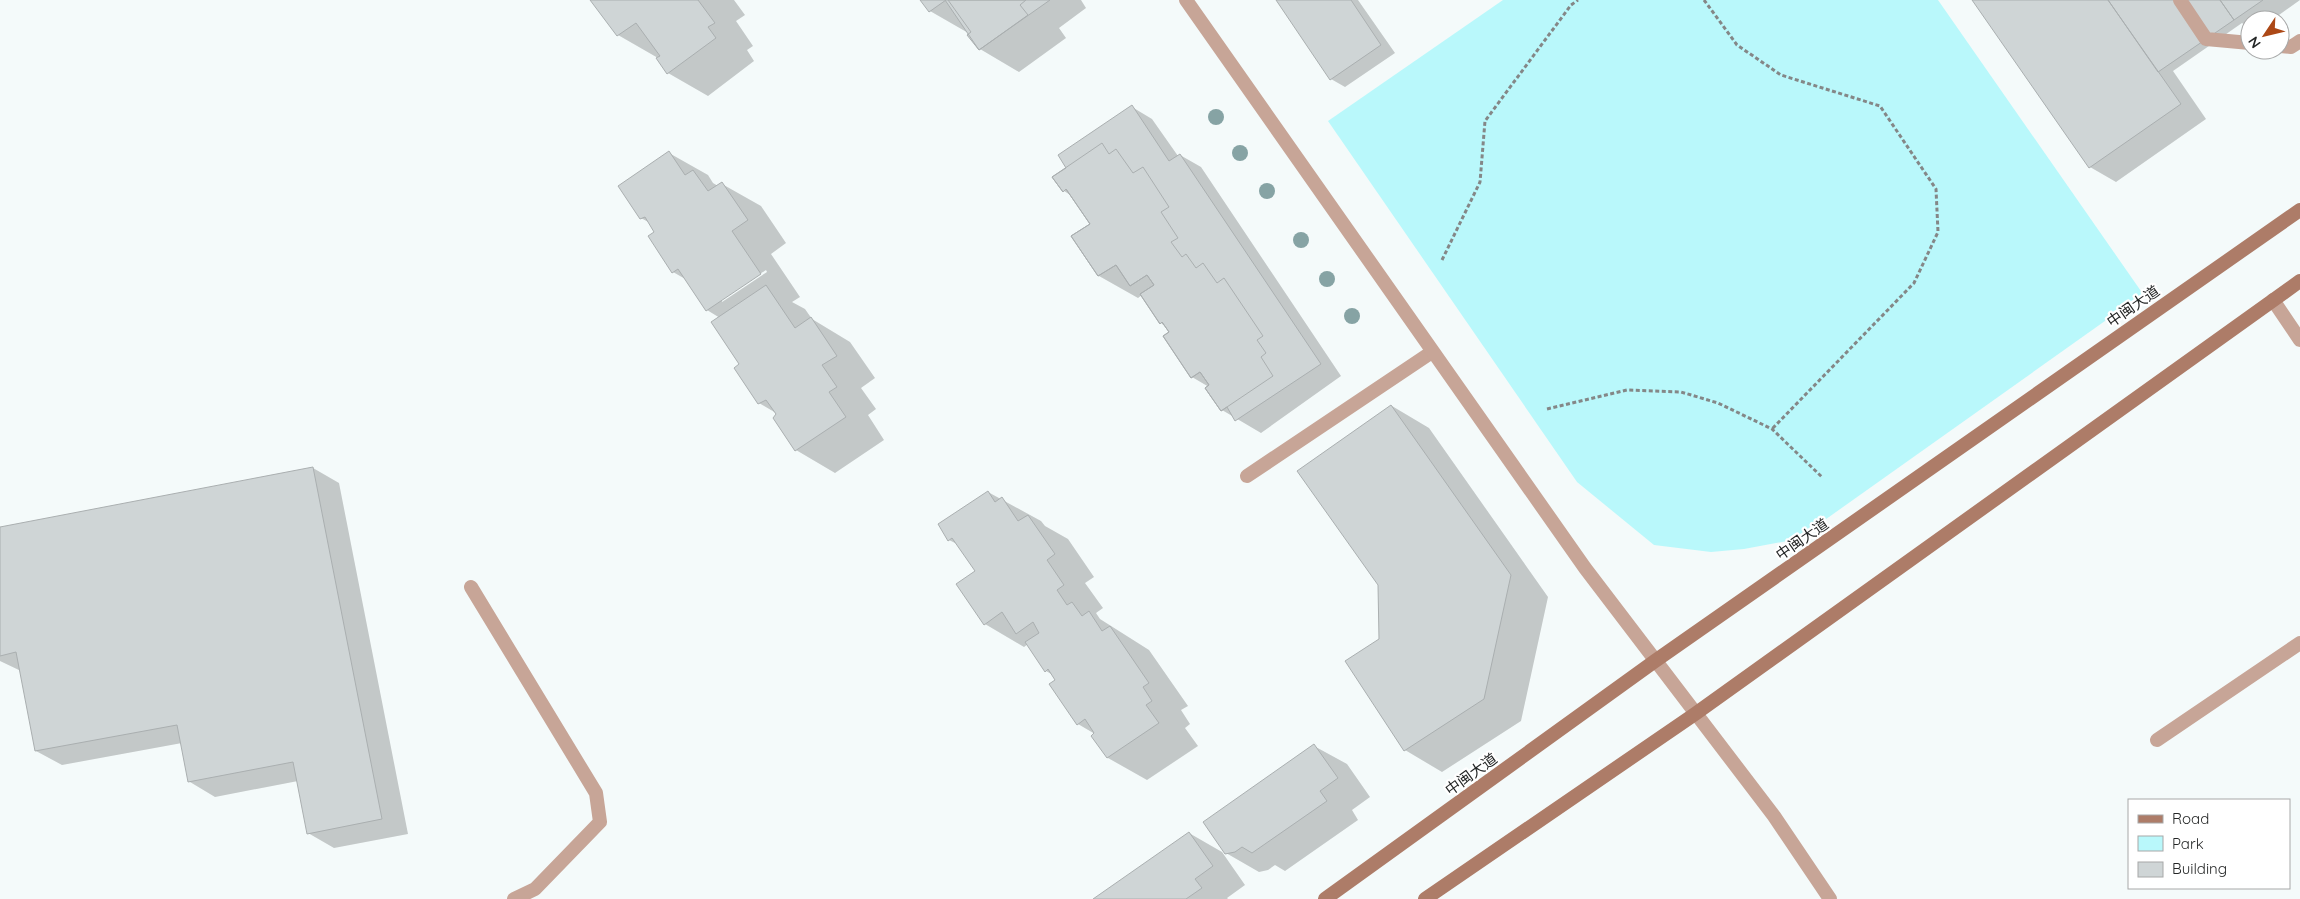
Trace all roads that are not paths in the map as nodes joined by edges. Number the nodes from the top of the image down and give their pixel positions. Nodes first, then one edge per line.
1 (1186, 0) edge
2 (2180, 0) edge
3 (2240, 42) edge
4 (2300, 210) edge
5 (2300, 281) edge
6 (2273, 300) junction
7 (2300, 340) edge
8 (1432, 352) junction
9 (1247, 476) dead end
10 (471, 587) dead end
11 (2300, 643) edge
12 (1655, 661) junction
13 (1695, 714) junction
14 (2157, 740) dead end
15 (514, 899) edge
16 (1325, 899) edge
17 (1425, 899) edge
18 (1830, 899) edge

1 - 8 street
2 - 3 street
4 - 12 main road, 中闽大道
5 - 6 main road
6 - 7 street
6 - 13 main road
8 - 9 street
8 - 12 street
10 - 15 street
11 - 14 street
12 - 13 street
12 - 16 main road, 中闽大道
13 - 17 main road
13 - 18 street

